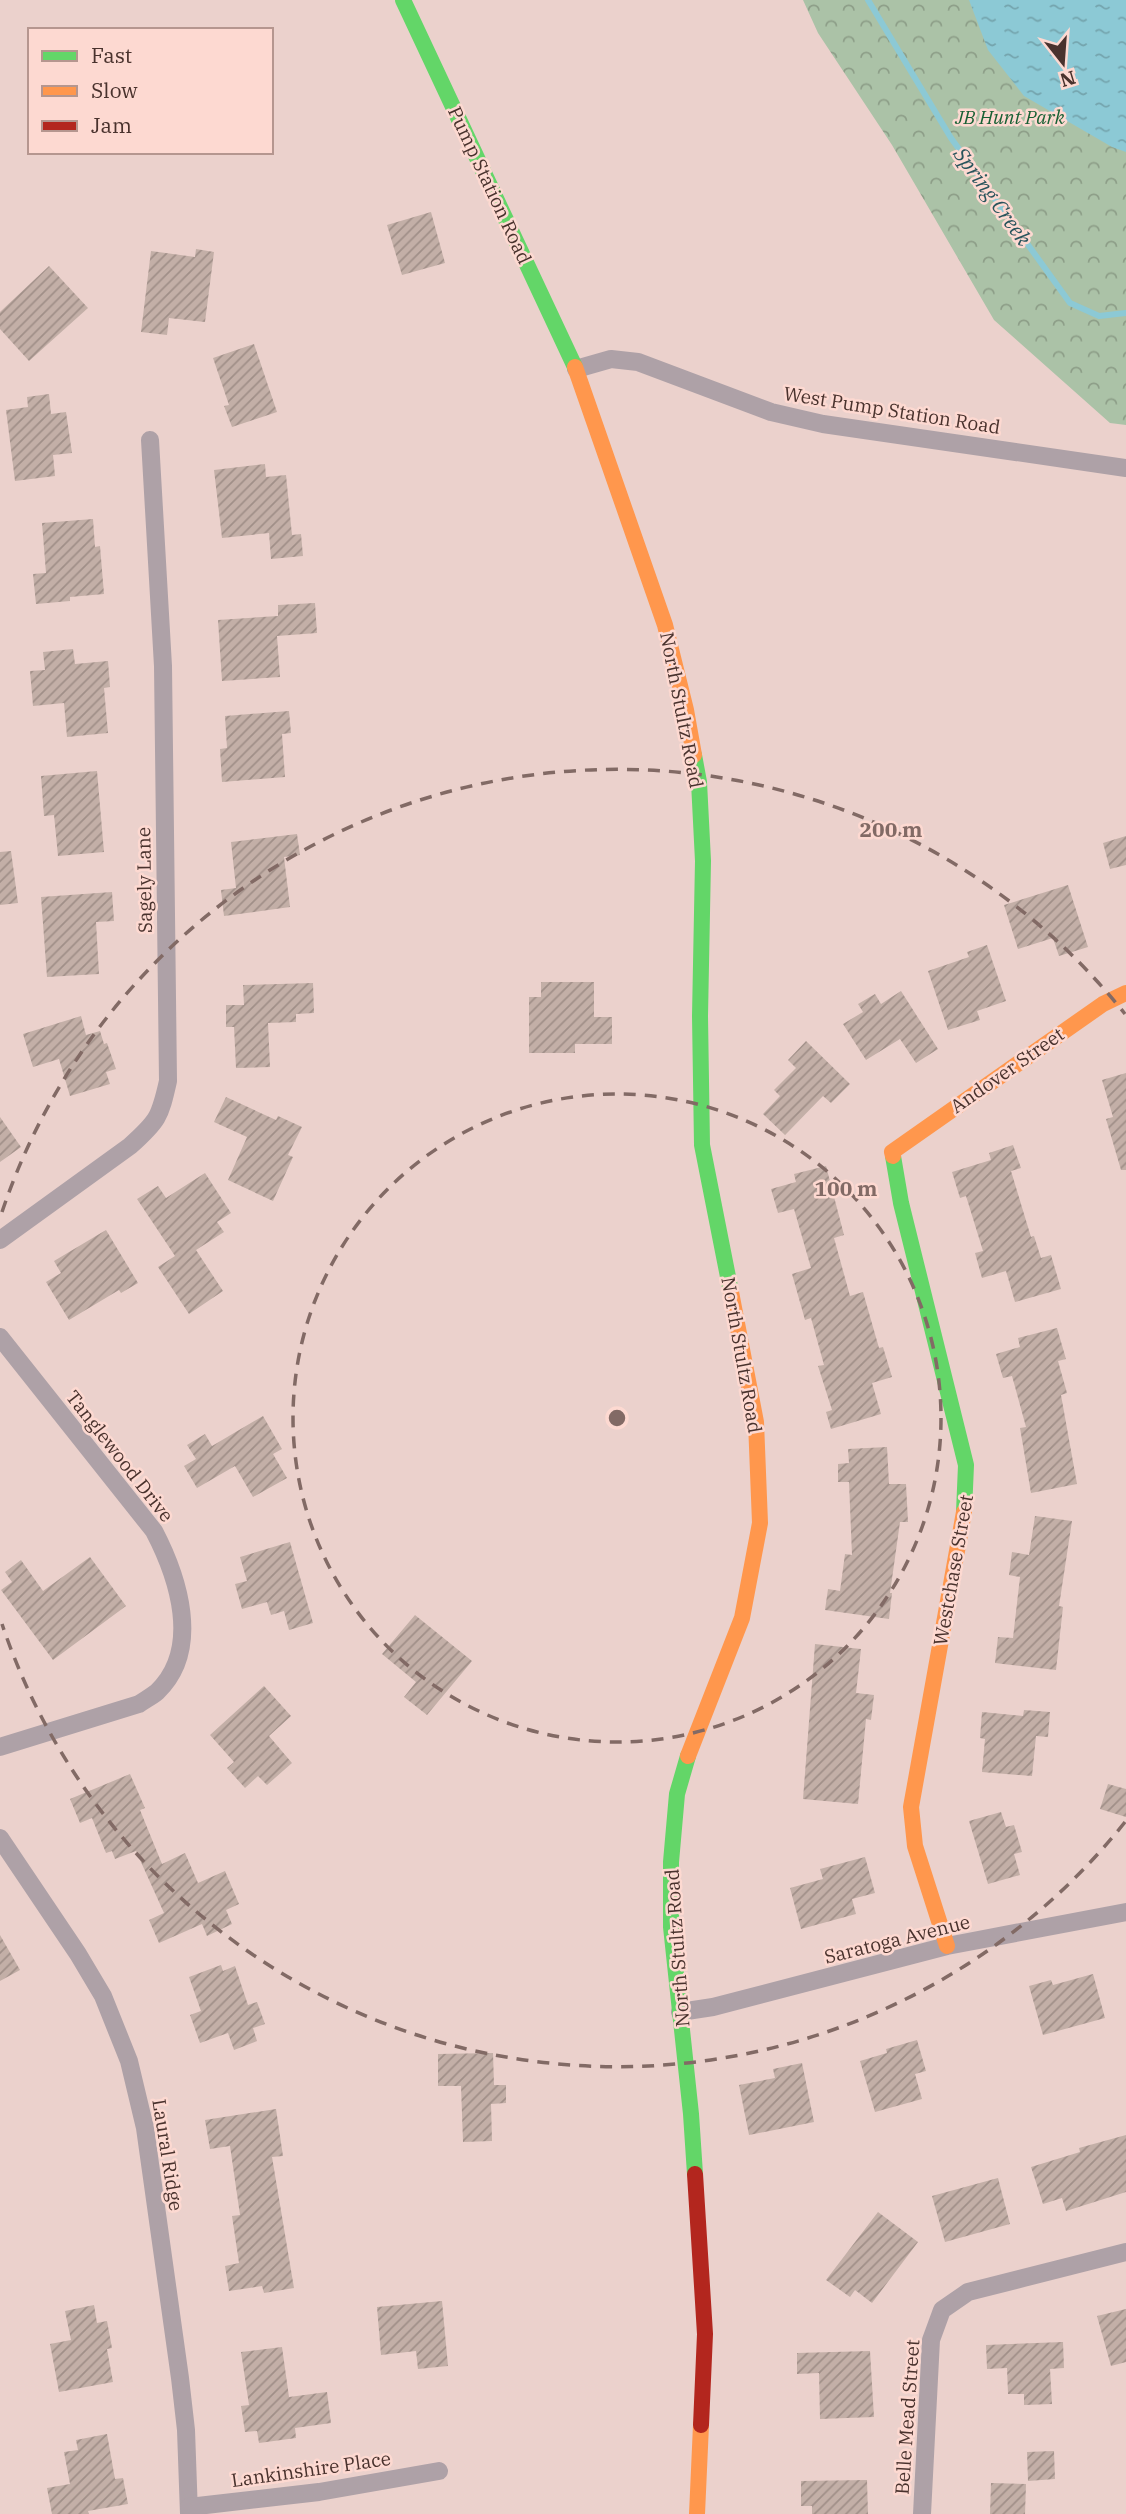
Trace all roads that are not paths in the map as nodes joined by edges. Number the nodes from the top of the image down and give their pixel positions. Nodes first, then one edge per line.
1 (403, 0) edge
2 (576, 369) junction
3 (150, 440) dead end
4 (1126, 468) edge
5 (1126, 993) edge
6 (892, 1152) joint
7 (0, 1240) edge
8 (0, 1337) edge
9 (0, 1747) edge
10 (0, 1838) edge
11 (1126, 1912) edge
12 (947, 1946) junction
13 (680, 2012) junction
14 (1126, 2252) edge
15 (439, 2471) dead end
16 (189, 2511) edge
17 (697, 2514) edge
18 (922, 2514) edge

1 - 2 street, Pump Station Road
2 - 4 street, West Pump Station Road
2 - 13 street, North Stultz Road
3 - 7 street, Sagely Lane
5 - 6 street, Andover Street
6 - 12 street, Westchase Street
8 - 9 street, Tanglewood Drive
10 - 16 street, Laural Ridge
11 - 12 street, Saratoga Avenue
12 - 13 street, Saratoga Avenue
13 - 17 street, North Stultz Road
14 - 18 street, Belle Mead Street
15 - 16 street, Lankinshire Place

